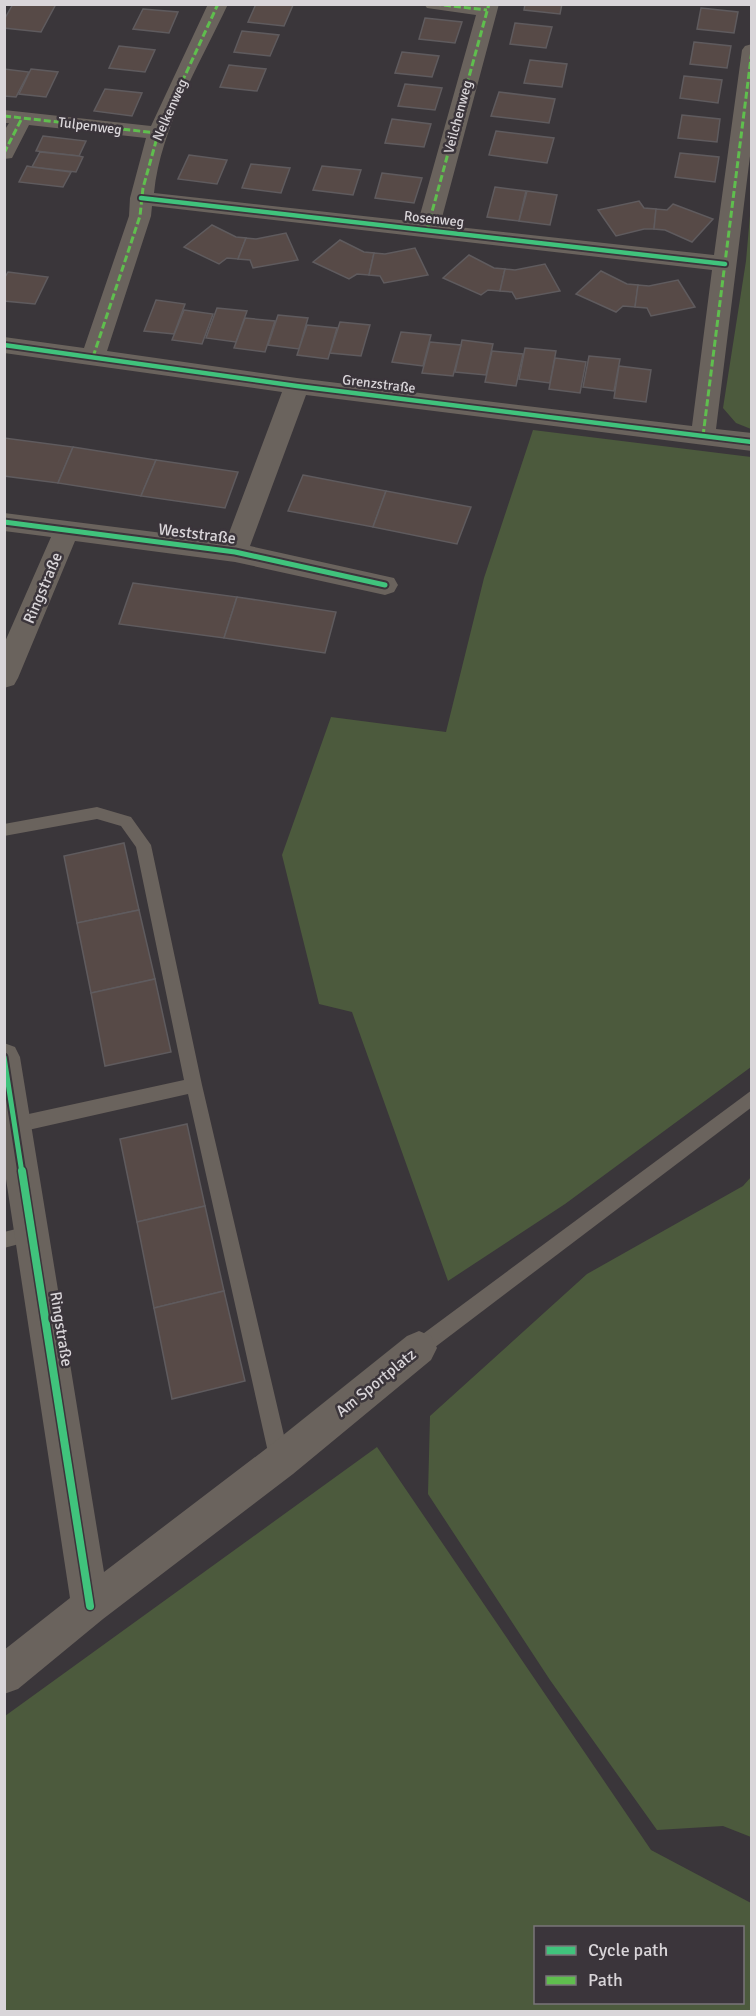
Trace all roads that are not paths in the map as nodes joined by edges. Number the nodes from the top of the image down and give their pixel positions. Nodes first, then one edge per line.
1 (218, 4) edge
2 (434, 4) edge
3 (488, 7) edge
4 (752, 50) edge
5 (13, 117) edge
6 (158, 134) junction
7 (4, 153) edge
8 (141, 198) junction
9 (427, 230) junction
10 (725, 264) junction
11 (4, 345) edge
12 (93, 357) junction
13 (297, 386) junction
14 (704, 436) junction
15 (752, 442) edge
16 (4, 522) edge
17 (66, 532) junction
18 (235, 552) junction
19 (384, 585) dead end
20 (4, 678) edge
21 (4, 830) edge
22 (4, 1057) edge
23 (194, 1085) junction
24 (752, 1097) edge
25 (15, 1125) junction
26 (18, 1236) edge
27 (418, 1348) joint
28 (280, 1461) junction
29 (90, 1606) junction
30 (4, 1675) edge

1 - 6 street, Nelkenweg
2 - 3 street
3 - 9 street, Veilchenweg
4 - 10 street
5 - 6 street, Tulpenweg
5 - 7 street, Tulpenweg
6 - 8 street, Nelkenweg
8 - 9 street, Rosenweg
8 - 12 street, Nelkenweg
9 - 10 street, Rosenweg
10 - 14 street
11 - 12 street, Grenzstraße
12 - 13 street, Grenzstraße
13 - 14 street, Grenzstraße
13 - 18 street, Weststraße
14 - 15 street, Grenzstraße
16 - 17 street, Weststraße
17 - 18 street, Weststraße
17 - 20 street, Ringstraße
18 - 19 street, Weststraße
21 - 23 lane
22 - 25 street, Ringstraße
23 - 25 lane
23 - 28 lane
24 - 27 lane, Am Sportplatz
25 - 26 street, Ringstraße
26 - 29 street, Ringstraße
27 - 28 street, Am Sportplatz
28 - 29 street, Am Sportplatz
29 - 30 street, Am Sportplatz

